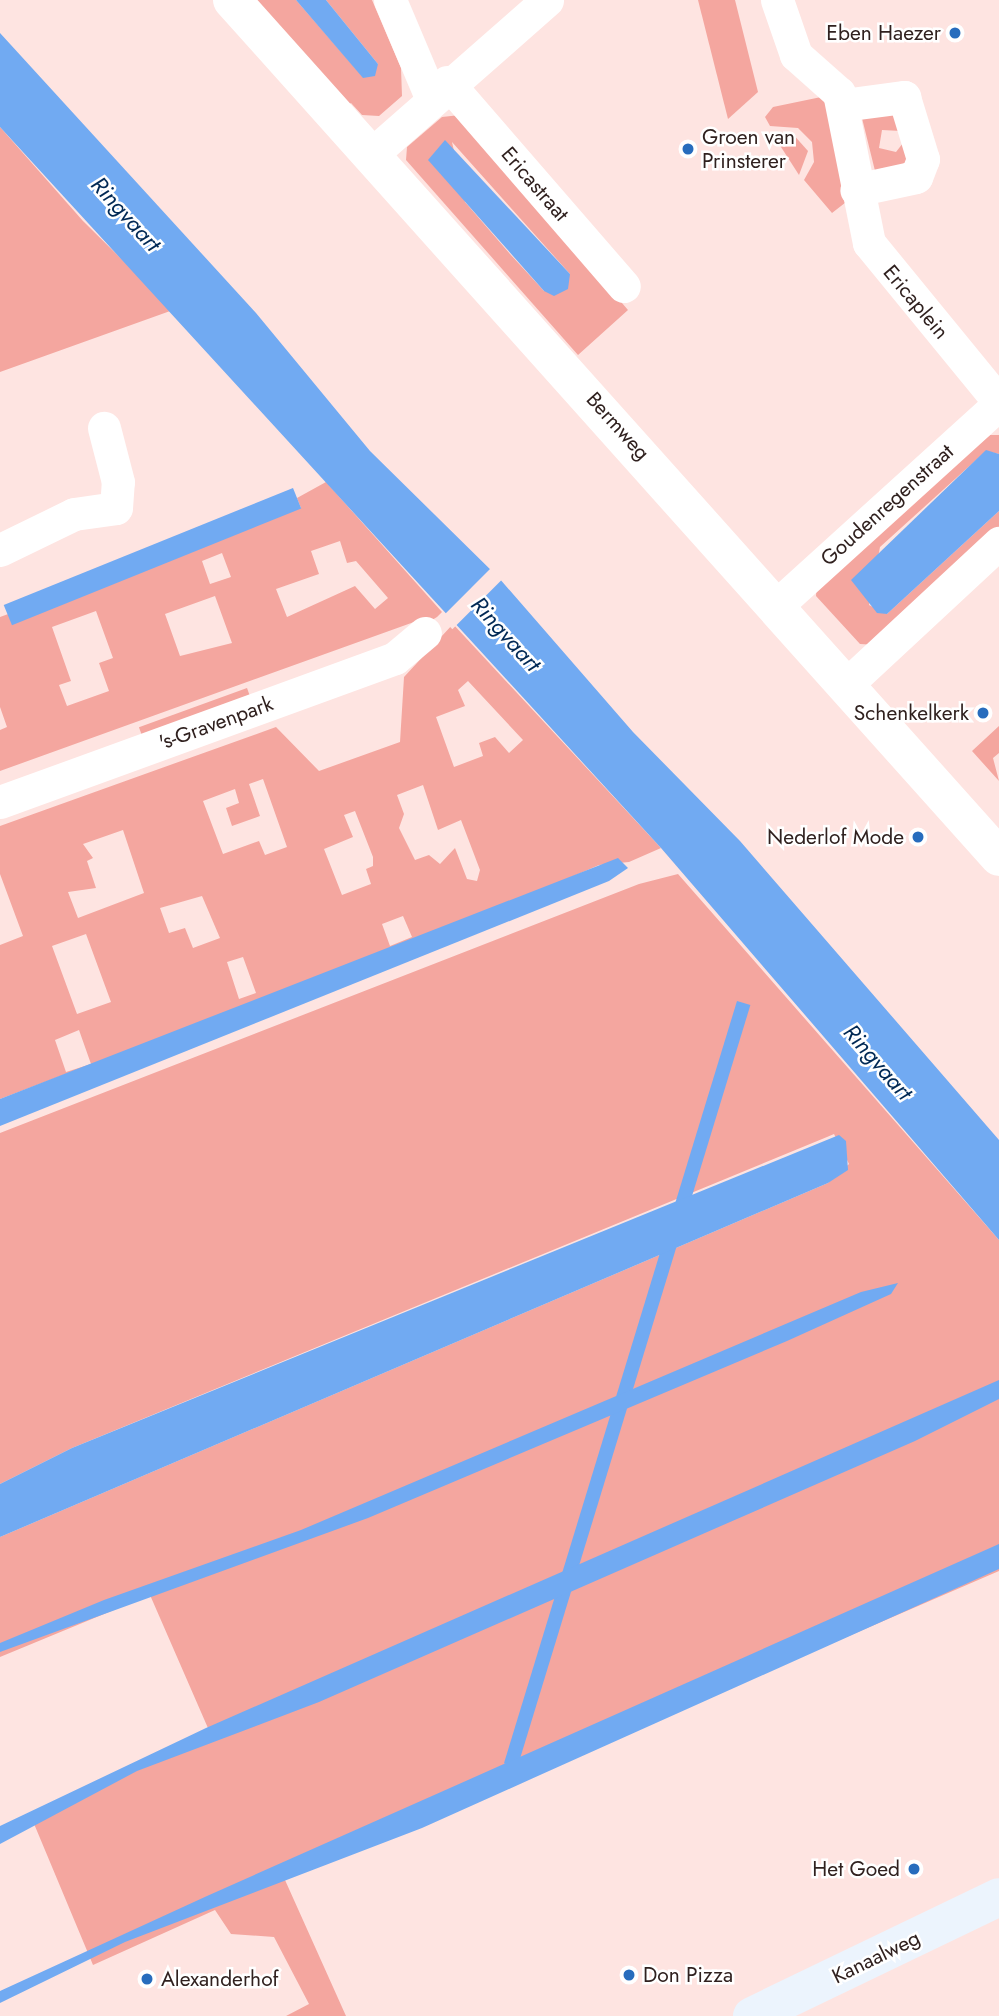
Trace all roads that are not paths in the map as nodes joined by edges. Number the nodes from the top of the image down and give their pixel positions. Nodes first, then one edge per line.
1 (232, 0) edge
2 (390, 0) edge
3 (547, 0) edge
4 (777, 0) edge
5 (439, 90) junction
6 (843, 105) junction
7 (372, 154) junction
8 (856, 190) junction
9 (624, 286) dead end
10 (999, 403) edge
11 (104, 428) dead end
12 (999, 543) edge
13 (0, 550) edge
14 (775, 607) junction
15 (425, 634) dead end
16 (846, 685) junction
17 (0, 802) edge
18 (999, 857) edge
19 (999, 1897) edge
20 (752, 2016) edge

1 - 7 street, Bermweg
2 - 5 street, Ericastraat
3 - 5 street
4 - 6 street
5 - 7 street
5 - 9 street, Ericastraat
6 - 8 street, Ericaplein
6 - 8 street
7 - 14 street, Bermweg
8 - 10 street, Ericaplein
10 - 14 street, Goudenregenstraat
11 - 13 street
12 - 16 street
14 - 16 street, Bermweg
15 - 17 street, 's-Gravenpark
16 - 18 street, Bermweg
19 - 20 main road, Kanaalweg

